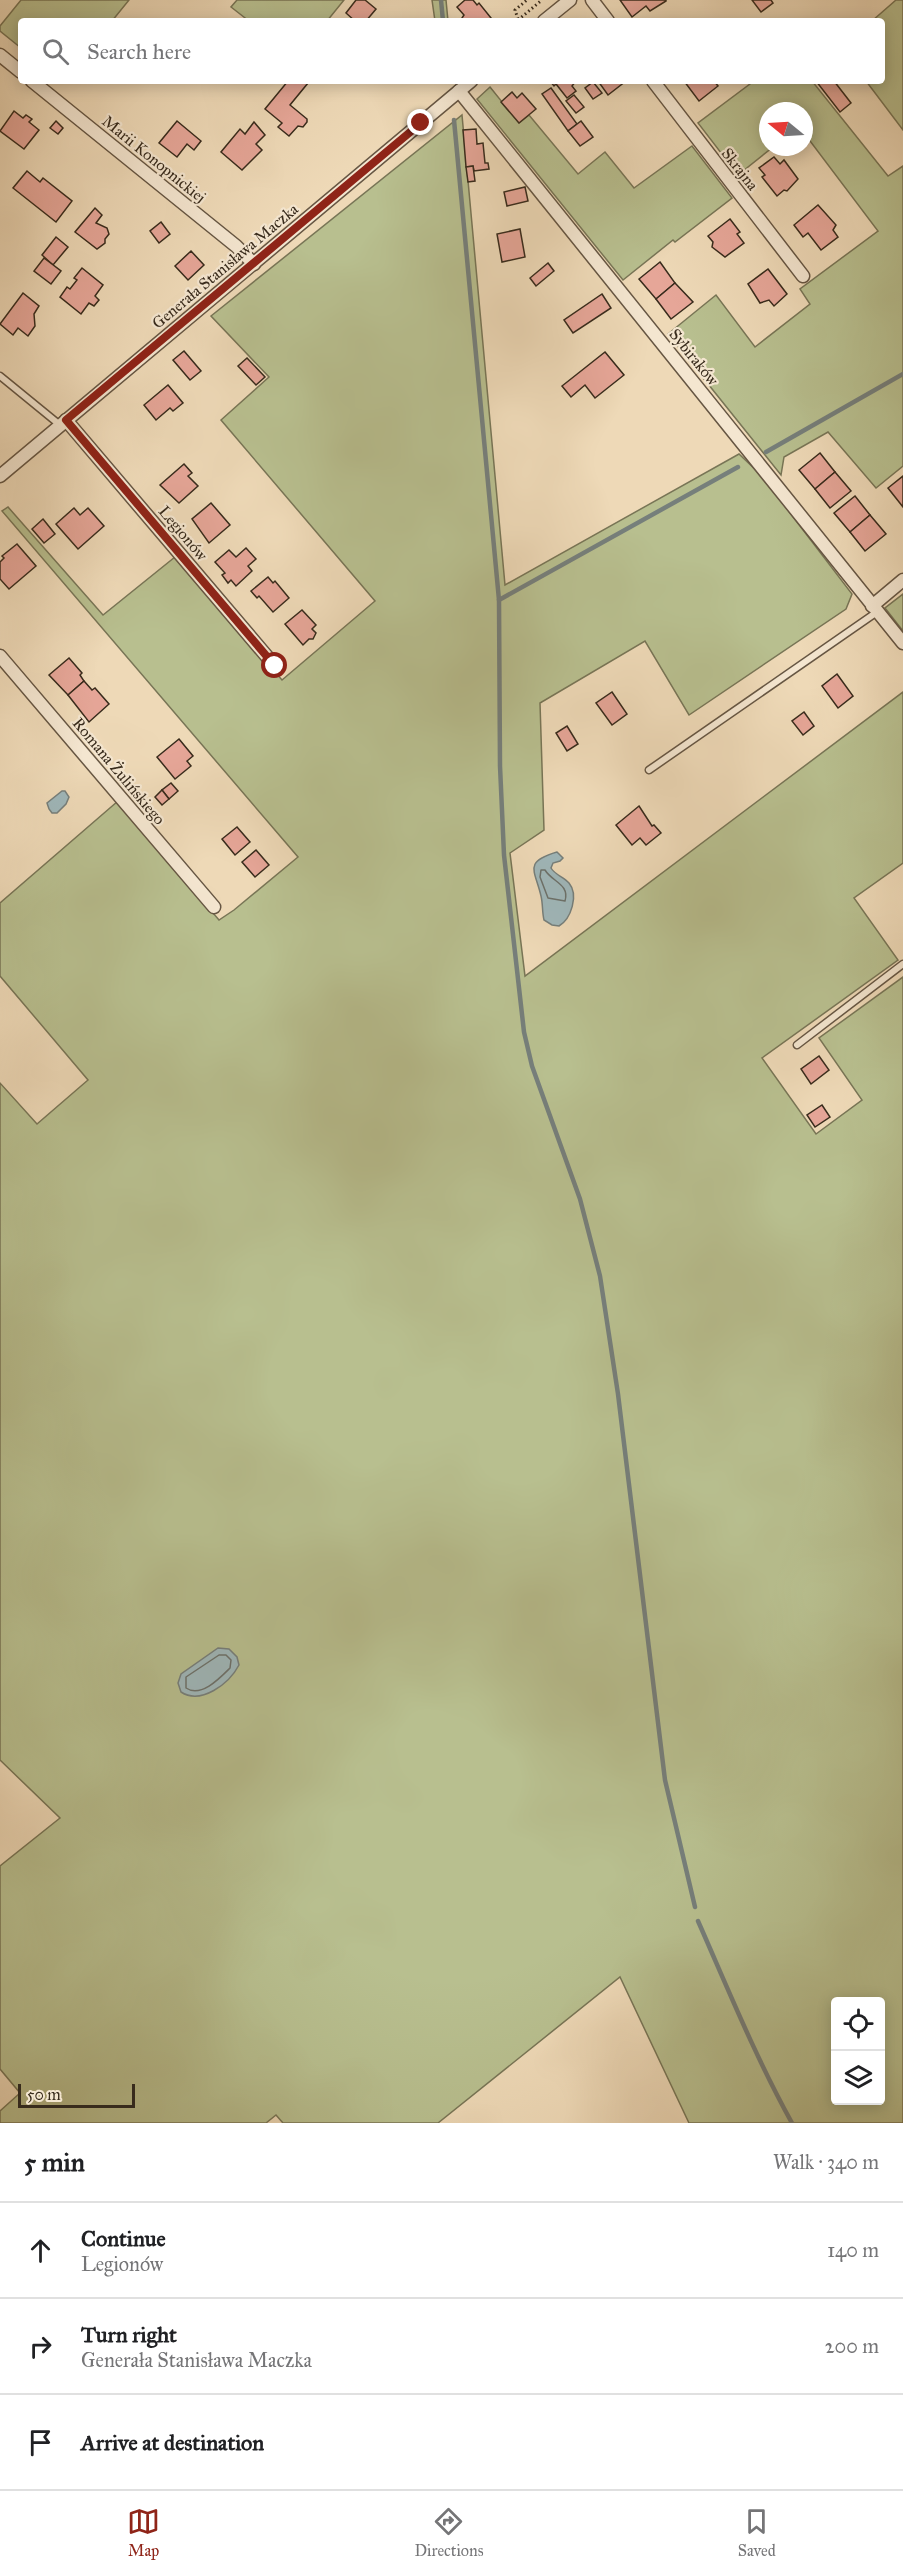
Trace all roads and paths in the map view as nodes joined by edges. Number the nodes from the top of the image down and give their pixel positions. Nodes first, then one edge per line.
1 (527, 0) edge
2 (542, 0) edge
3 (570, 0) edge
4 (592, 0) edge
5 (517, 18) edge
6 (520, 18) edge
7 (548, 18) edge
8 (606, 18) edge
9 (0, 55) edge
10 (18, 70) edge
11 (36, 84) edge
12 (467, 84) edge
13 (655, 84) edge
14 (459, 91) junction
15 (254, 264) junction
16 (803, 276) dead end
17 (0, 376) edge
18 (63, 423) junction
19 (0, 476) edge
20 (903, 580) edge
21 (875, 609) junction
22 (903, 643) edge
23 (0, 656) edge
24 (275, 666) dead end
25 (648, 770) dead end
26 (214, 907) dead end
27 (903, 964) edge
28 (797, 1045) dead end

1 - 5 path
2 - 6 path
3 - 7 street
4 - 8 street
9 - 10 street
11 - 15 street, Marii Konopnickiej
12 - 14 street, Generała Stanisława Maczka
13 - 16 street, Skrajna
14 - 15 street, Generała Stanisława Maczka
14 - 21 street, Sybiraków
15 - 18 street, Generała Stanisława Maczka
17 - 18 lane
18 - 19 street, Generała Stanisława Maczka
18 - 24 street, Legionów
20 - 21 street
21 - 22 street, Sybiraków
21 - 25 lane
23 - 26 street, Romana Żulińskiego
27 - 28 lane

